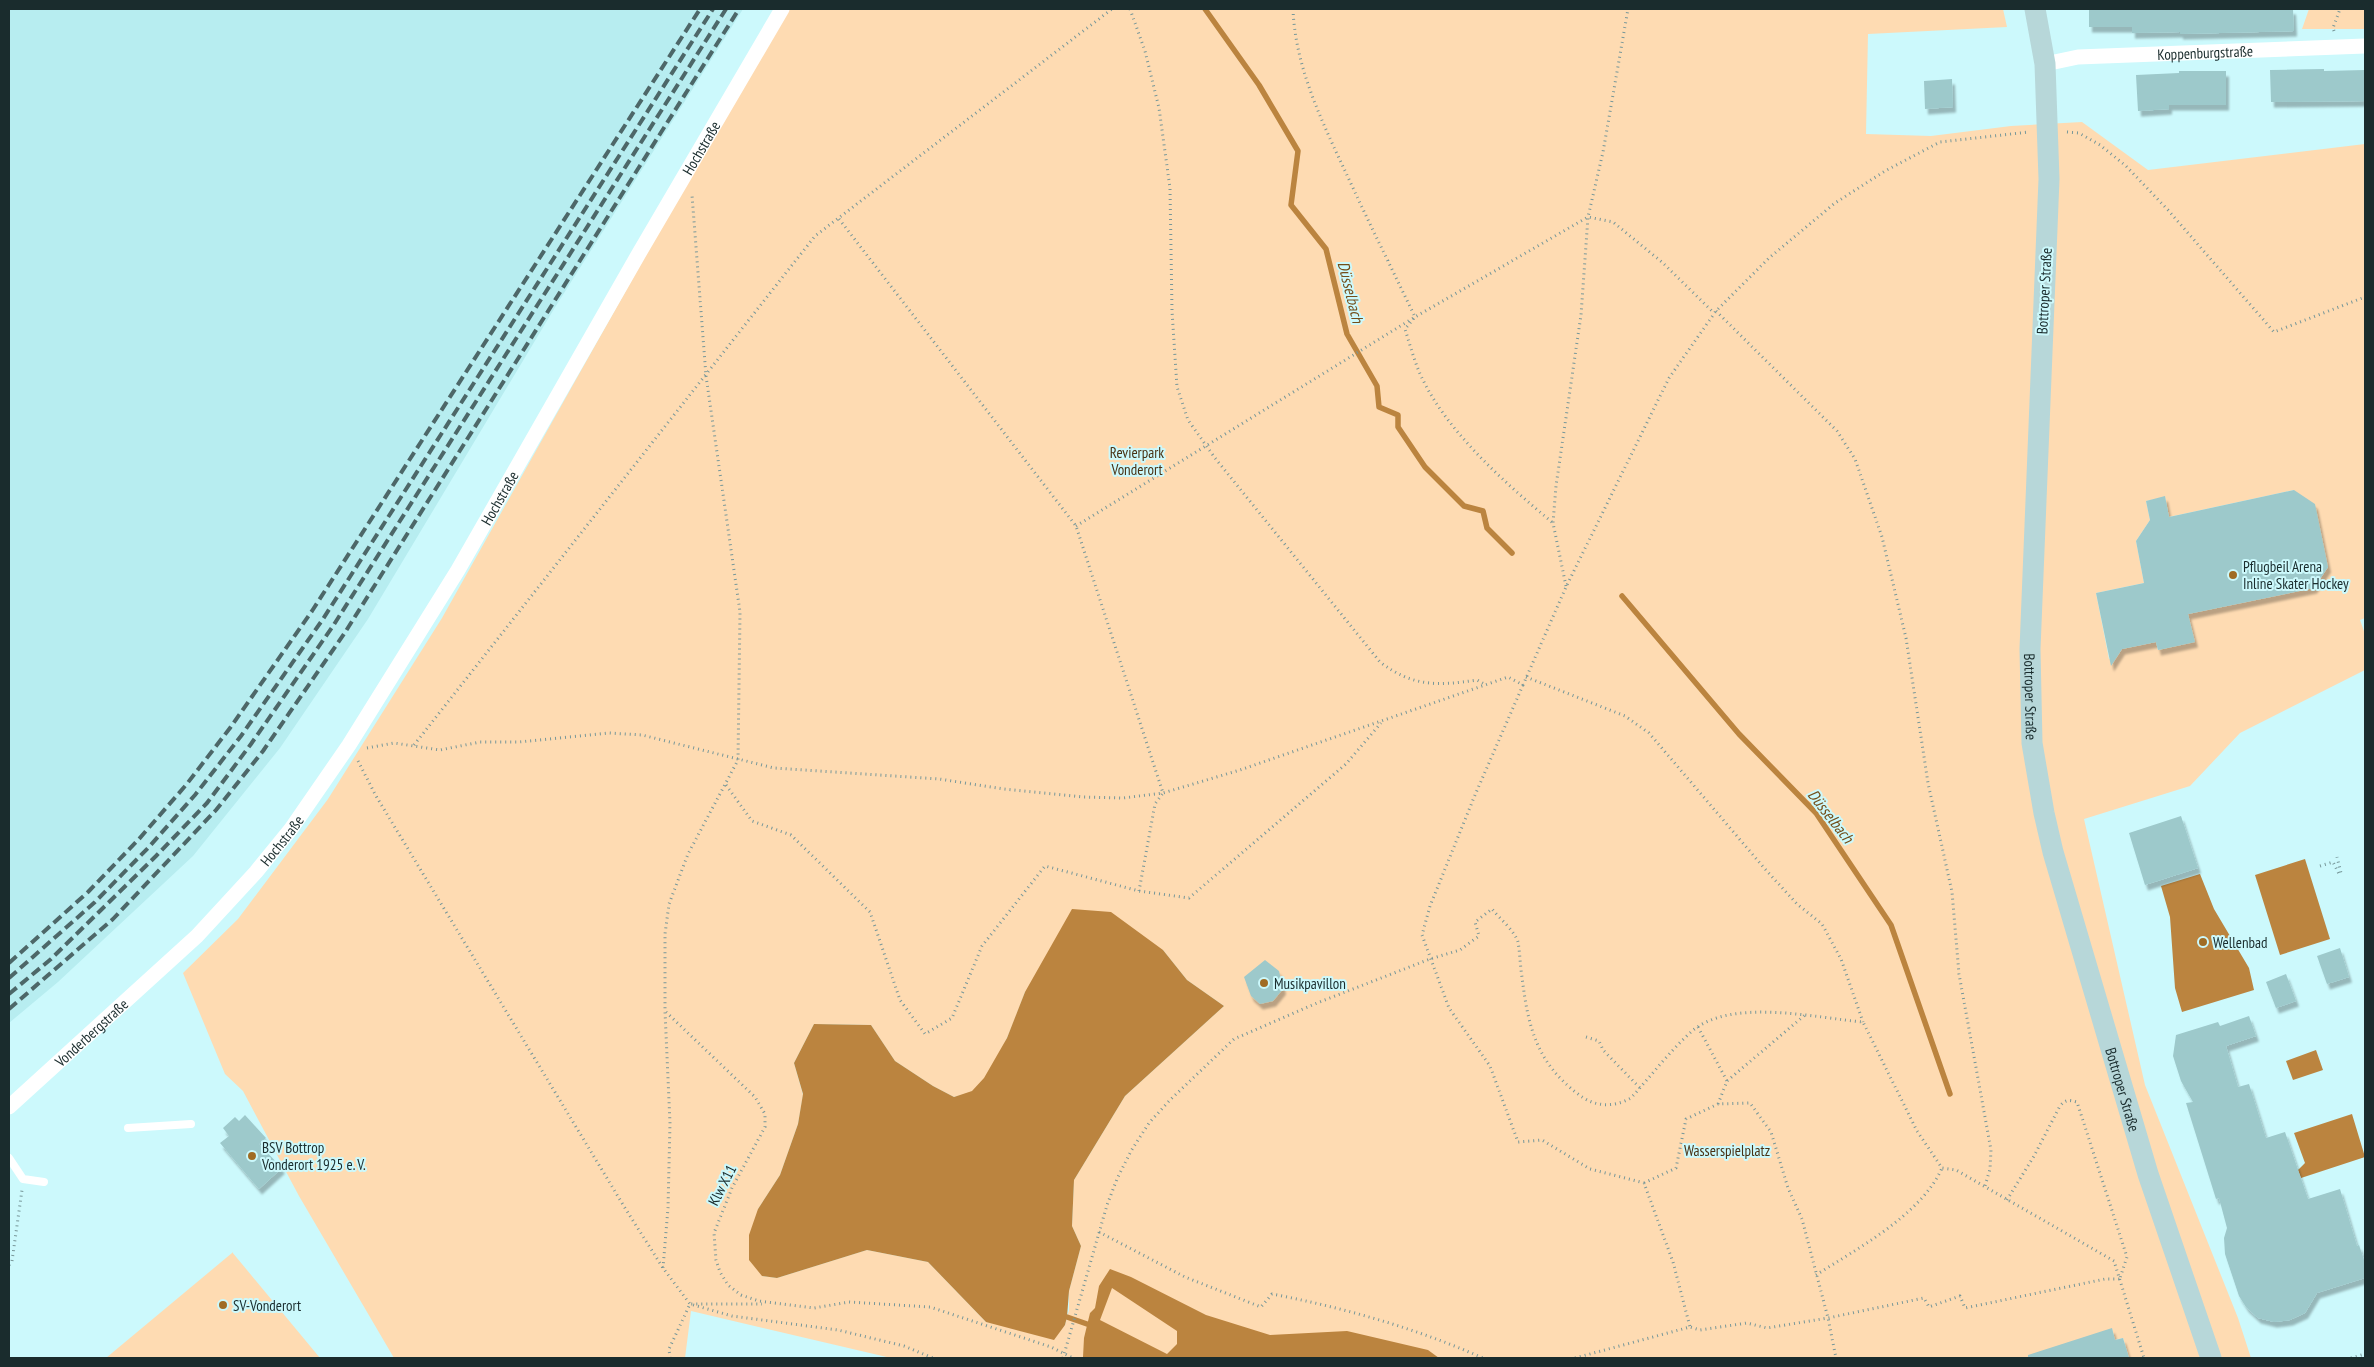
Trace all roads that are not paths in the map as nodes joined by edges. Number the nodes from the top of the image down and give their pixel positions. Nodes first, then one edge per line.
1 (782, 9) edge
2 (2035, 9) edge
3 (2365, 46) edge
4 (2046, 64) junction
5 (173, 957) joint
6 (9, 1107) edge
7 (191, 1124) dead end
8 (128, 1128) dead end
9 (9, 1158) edge
10 (44, 1182) dead end
11 (2211, 1358) edge

1 - 5 street, Hochstraße
2 - 4 main road, Bottroper Straße
3 - 4 street, Koppenburgstraße
4 - 11 main road, Bottroper Straße
5 - 6 street, Vonderbergstraße
7 - 8 lane
9 - 10 lane

